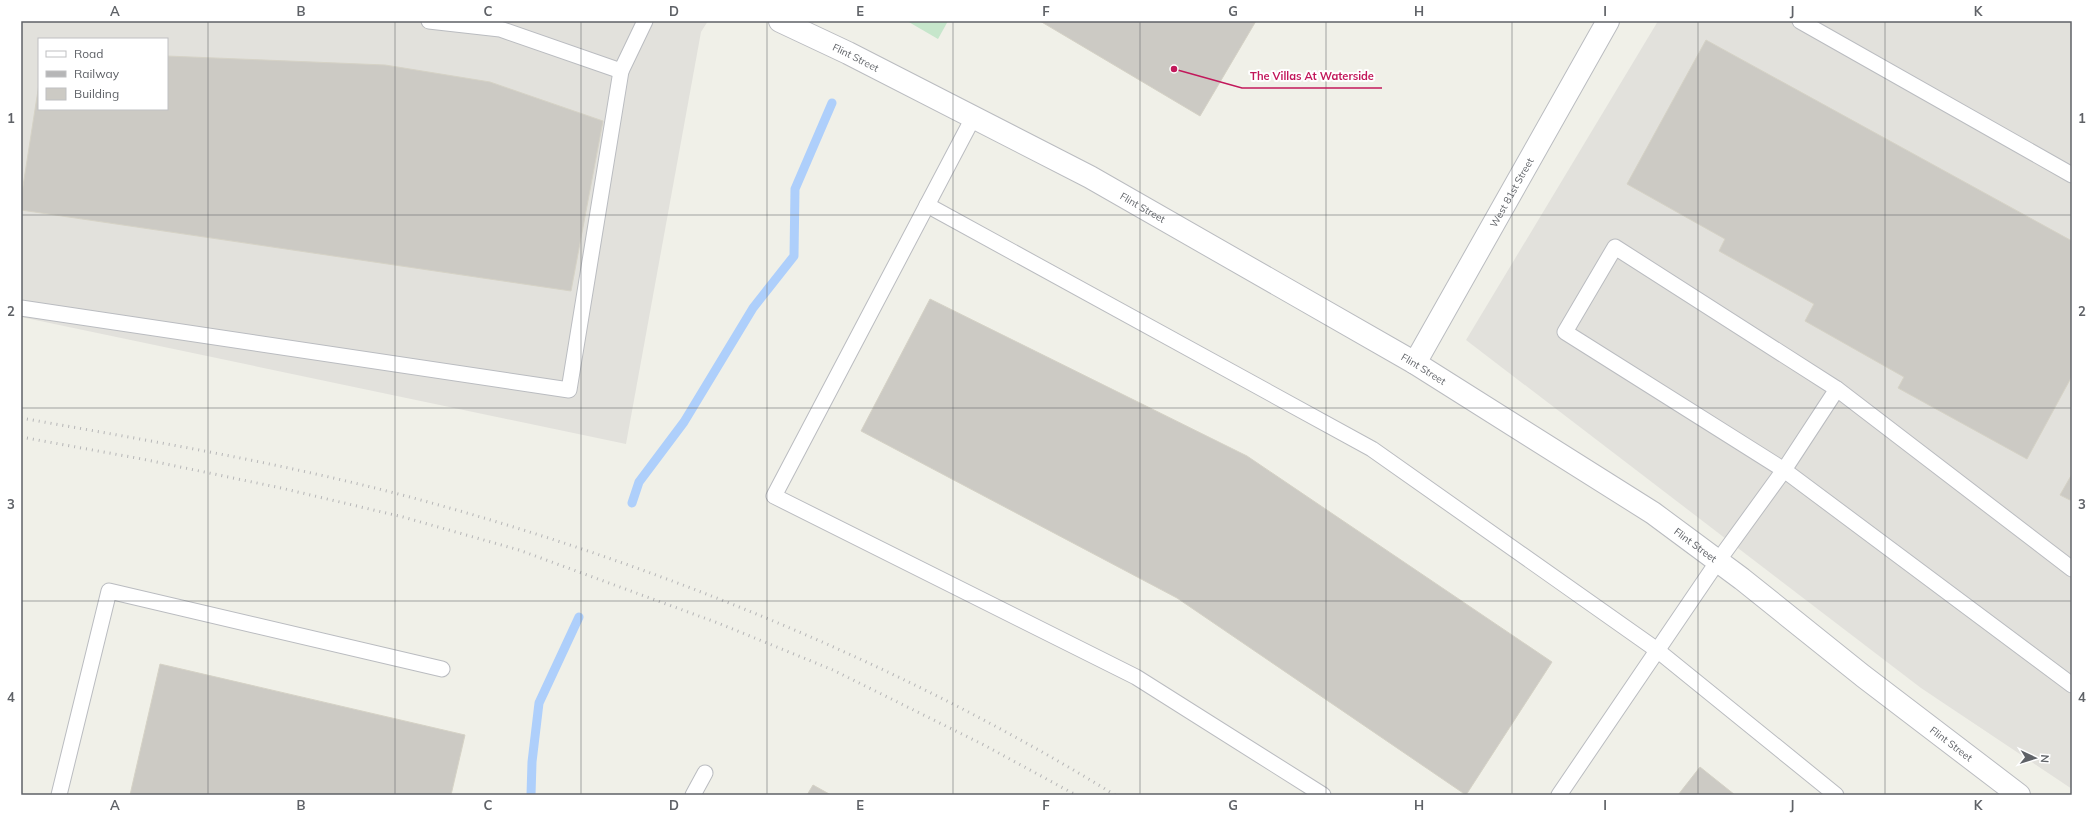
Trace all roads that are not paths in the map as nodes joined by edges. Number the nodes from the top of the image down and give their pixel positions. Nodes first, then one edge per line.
1 (429, 21) edge
2 (645, 21) edge
3 (780, 21) edge
4 (1608, 21) edge
5 (1800, 21) edge
6 (621, 71) junction
7 (974, 116) junction
8 (2072, 175) edge
9 (927, 205) junction
10 (21, 308) edge
11 (1415, 363) junction
12 (1837, 389) junction
13 (1784, 470) junction
14 (1718, 561) junction
15 (2072, 569) edge
16 (1657, 650) junction
17 (442, 669) dead end
18 (2072, 685) edge
19 (705, 773) dead end
20 (58, 795) edge
21 (693, 795) edge
22 (1323, 795) edge
23 (1559, 795) edge
24 (1836, 795) edge
25 (2019, 795) edge

1 - 6 lane
2 - 6 lane
3 - 7 street, Flint Street
4 - 11 street, West 81st Street
5 - 8 lane
6 - 10 lane
7 - 9 lane
7 - 11 street, Flint Street
9 - 16 lane
9 - 22 lane
11 - 14 street, Flint Street
12 - 13 lane
12 - 13 lane
12 - 15 lane
13 - 14 lane
13 - 18 lane
14 - 16 lane
14 - 25 street, Flint Street
16 - 23 lane
16 - 24 lane
17 - 20 lane
19 - 21 lane

